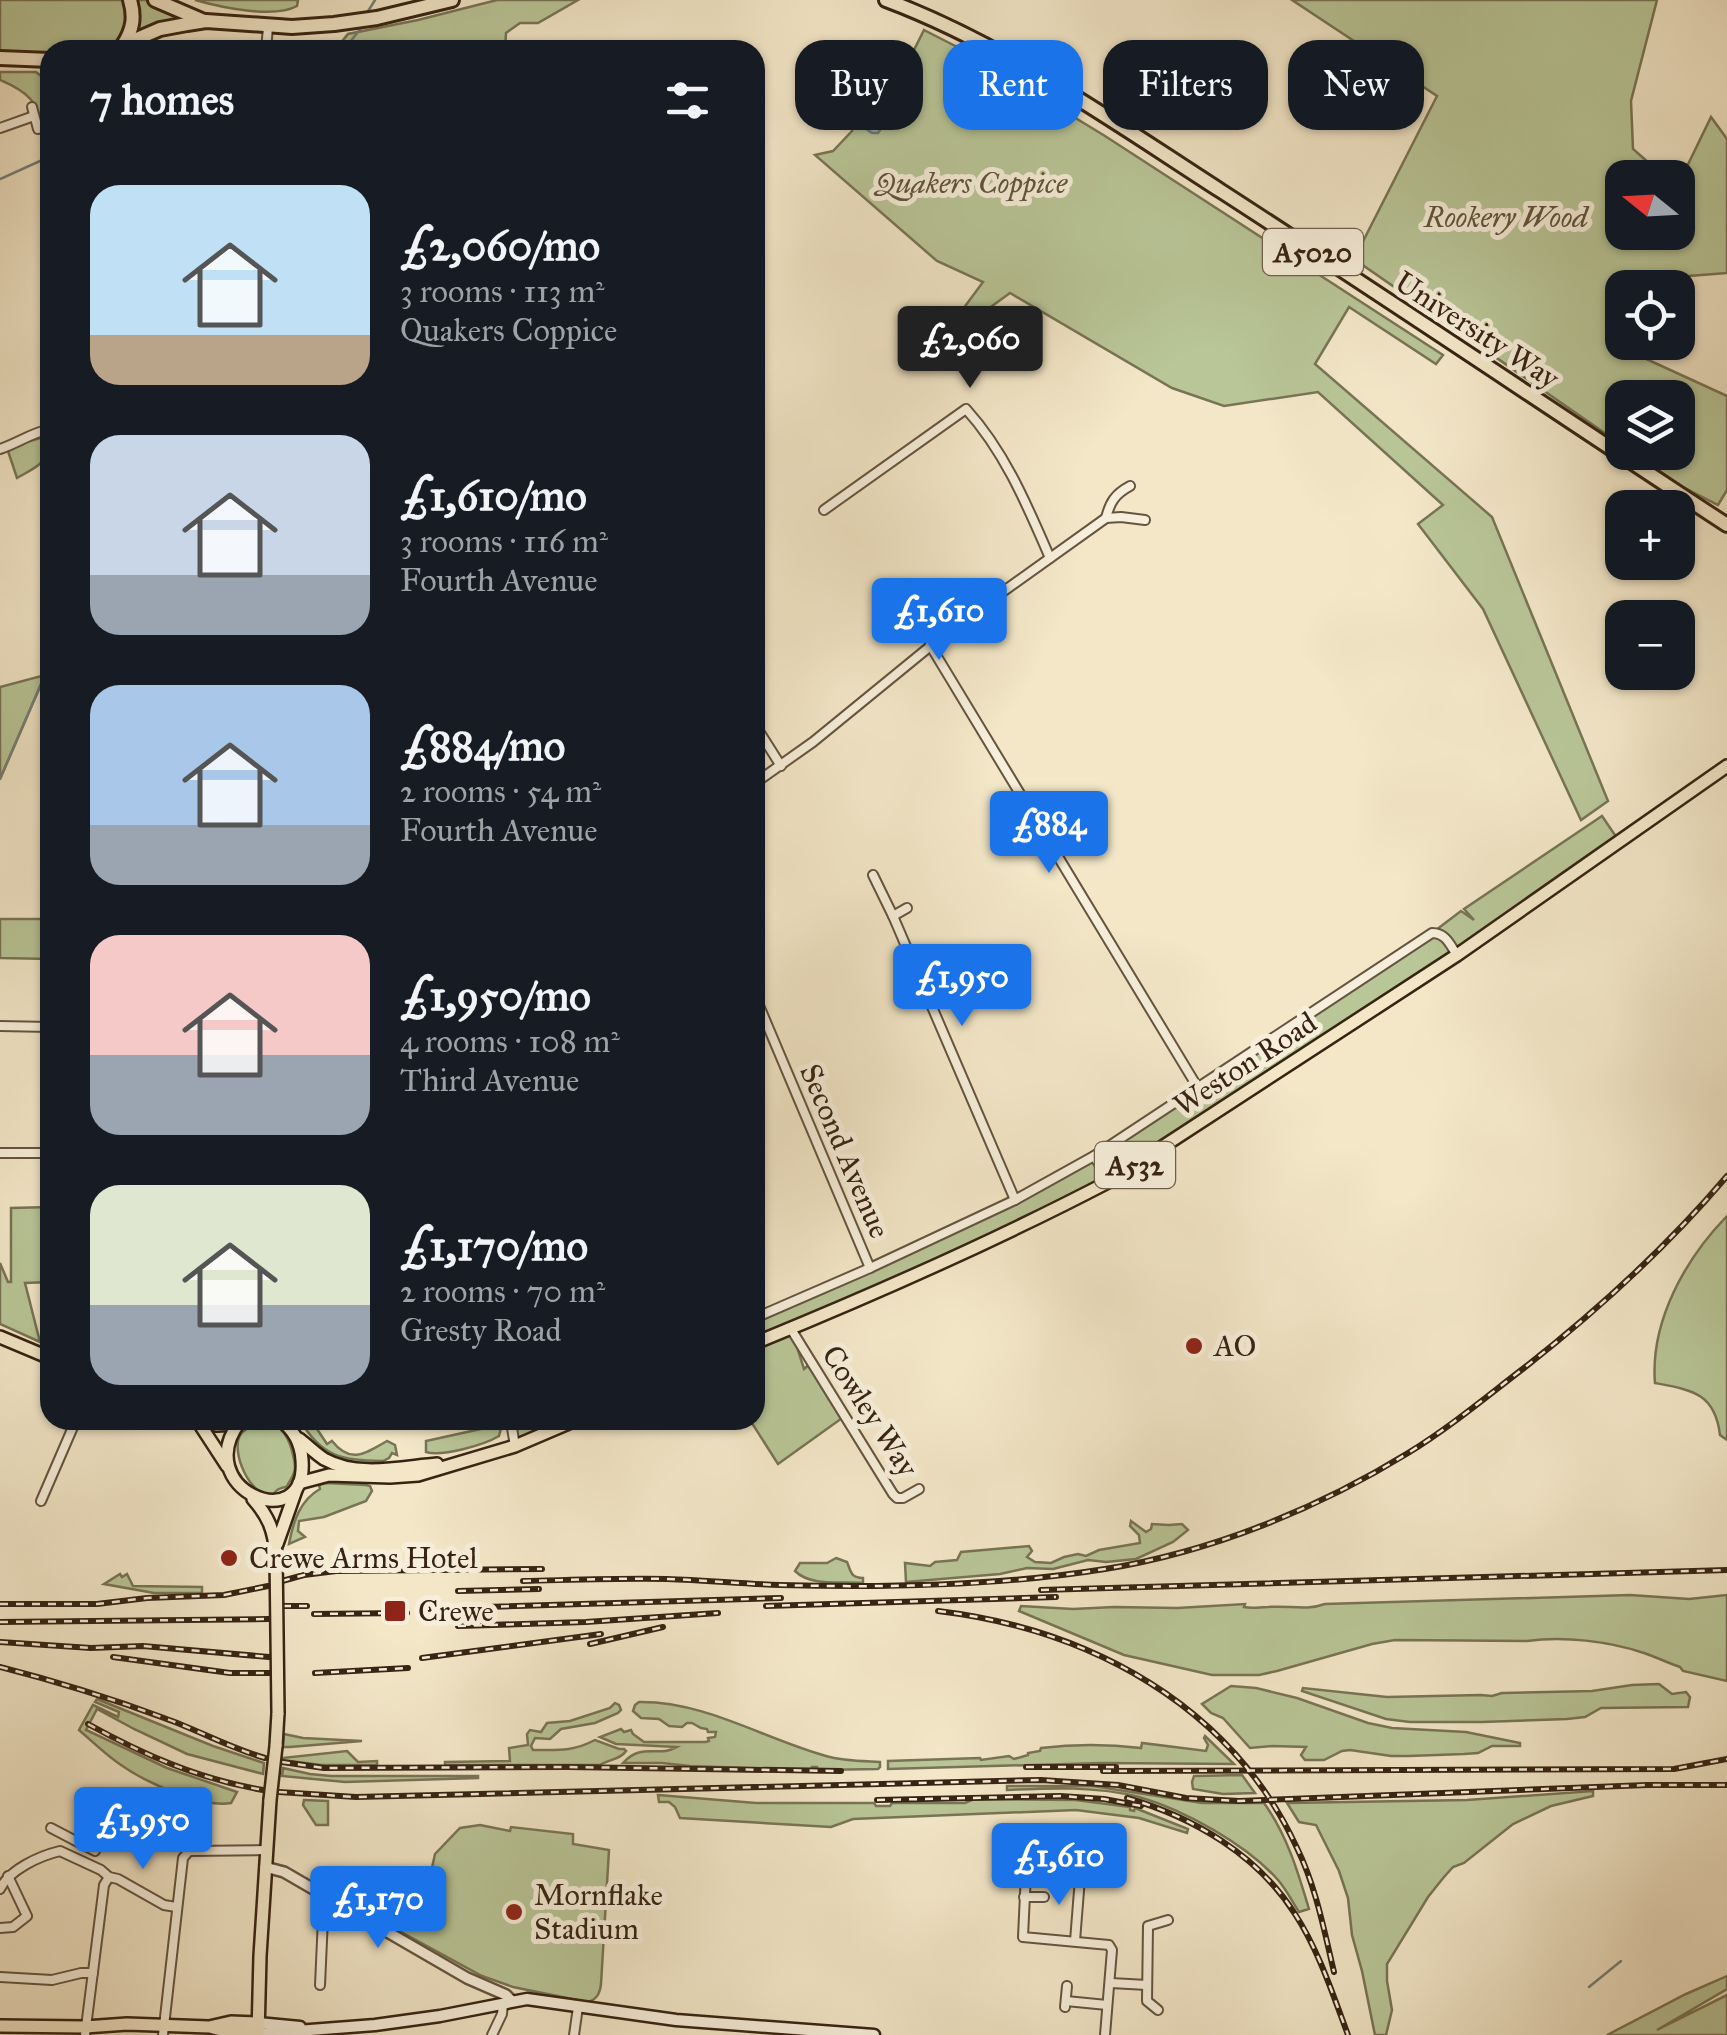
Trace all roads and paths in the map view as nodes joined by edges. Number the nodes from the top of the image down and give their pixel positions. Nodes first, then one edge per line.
1 (130, 0) edge
2 (156, 0) edge
3 (452, 0) edge
4 (886, 0) edge
5 (206, 22) junction
6 (268, 26) junction
7 (124, 40) edge
8 (137, 40) edge
9 (267, 40) edge
10 (0, 58) edge
11 (40, 60) edge
12 (0, 128) edge
13 (38, 129) dead end
14 (40, 431) edge
15 (0, 449) edge
16 (1130, 486) dead end
17 (824, 510) dead end
18 (1106, 518) junction
19 (1144, 520) dead end
20 (1727, 525) edge
21 (1050, 558) junction
22 (930, 646) junction
23 (765, 741) edge
24 (780, 766) junction
25 (1727, 766) edge
26 (765, 777) edge
27 (873, 874) dead end
28 (907, 908) dead end
29 (893, 916) junction
30 (1457, 955) junction
31 (765, 1020) edge
32 (0, 1026) edge
33 (40, 1027) edge
34 (1198, 1088) junction
35 (0, 1153) edge
36 (40, 1153) edge
37 (1094, 1156) junction
38 (1110, 1182) junction
39 (1015, 1200) junction
40 (870, 1268) junction
41 (765, 1314) edge
42 (791, 1328) junction
43 (0, 1336) edge
44 (765, 1339) edge
45 (40, 1354) edge
46 (72, 1430) edge
47 (202, 1430) edge
48 (236, 1430) edge
49 (290, 1430) edge
50 (293, 1430) edge
51 (512, 1430) edge
52 (553, 1430) edge
53 (515, 1446) junction
54 (456, 1463) junction
55 (230, 1470) junction
56 (298, 1485) junction
57 (920, 1489) dead end
58 (251, 1496) junction
59 (41, 1501) dead end
60 (275, 1551) junction
61 (51, 1828) dead end
62 (76, 1842) junction
63 (266, 1850) junction
64 (96, 1851) dead end
65 (69, 1855) junction
66 (265, 1867) junction
67 (1026, 1872) dead end
68 (8, 1876) junction
69 (110, 1877) junction
70 (1080, 1878) dead end
71 (0, 1890) edge
72 (324, 1896) junction
73 (1024, 1896) junction
74 (1044, 1897) dead end
75 (176, 1907) junction
76 (1168, 1920) dead end
77 (0, 1928) edge
78 (1075, 1941) junction
79 (93, 1973) junction
80 (0, 1976) edge
81 (1110, 1983) junction
82 (320, 1985) dead end
83 (1147, 1985) junction
84 (1066, 1986) dead end
85 (508, 2002) junction
86 (1107, 2005) junction
87 (578, 2007) junction
88 (1158, 2010) dead end
89 (0, 2026) edge
90 (724, 2030) edge
91 (85, 2031) edge
92 (163, 2031) edge
93 (258, 2031) edge
94 (798, 2032) edge
95 (492, 2035) edge
96 (574, 2035) edge
97 (874, 2035) edge
98 (1104, 2035) edge

1 - 7 highway
2 - 5 highway
3 - 6 highway
4 - 20 highway, University Way / A5020
5 - 6 highway
5 - 8 highway
6 - 9 street
10 - 11 highway
12 - 13 street
14 - 15 street
16 - 18 street
17 - 21 street
18 - 19 street
18 - 21 street
21 - 22 street
22 - 24 street
22 - 34 street
23 - 24 street
24 - 26 street
25 - 30 main road, Weston Road / A532
27 - 29 street
28 - 29 street
29 - 39 street
30 - 34 street
30 - 38 main road, Weston Road / A532
31 - 40 street, Second Avenue
32 - 33 street
34 - 37 street
35 - 36 street
37 - 38 street
37 - 39 street
38 - 42 main road, Weston Road / A532
39 - 40 street
40 - 41 street
42 - 44 main road, Weston Road / A532
42 - 57 street, Cowley Way
43 - 45 main road
46 - 59 street
47 - 55 main road
48 - 55 main road
49 - 56 main road
50 - 54 main road
51 - 53 street
52 - 53 main road
53 - 54 main road
54 - 56 main road
55 - 58 main road
56 - 58 main road
56 - 60 main road
58 - 60 main road
60 - 63 main road, bridge
61 - 62 street
62 - 64 street
62 - 65 street
63 - 66 main road
63 - 75 street
65 - 68 street
65 - 69 street
66 - 72 street
66 - 93 main road
67 - 73 street
68 - 71 street
68 - 77 street
69 - 75 street
69 - 79 street
70 - 78 street
72 - 82 street
72 - 85 street
73 - 74 street
73 - 78 street
75 - 92 street
76 - 83 street
78 - 81 street
79 - 80 street
79 - 91 street
81 - 83 street
81 - 86 street
83 - 88 street
84 - 86 street
85 - 87 main road
85 - 93 main road
85 - 95 street
86 - 98 street
87 - 90 main road
87 - 96 street
89 - 91 main road
90 - 94 main road
91 - 92 main road
92 - 93 main road
94 - 97 main road

